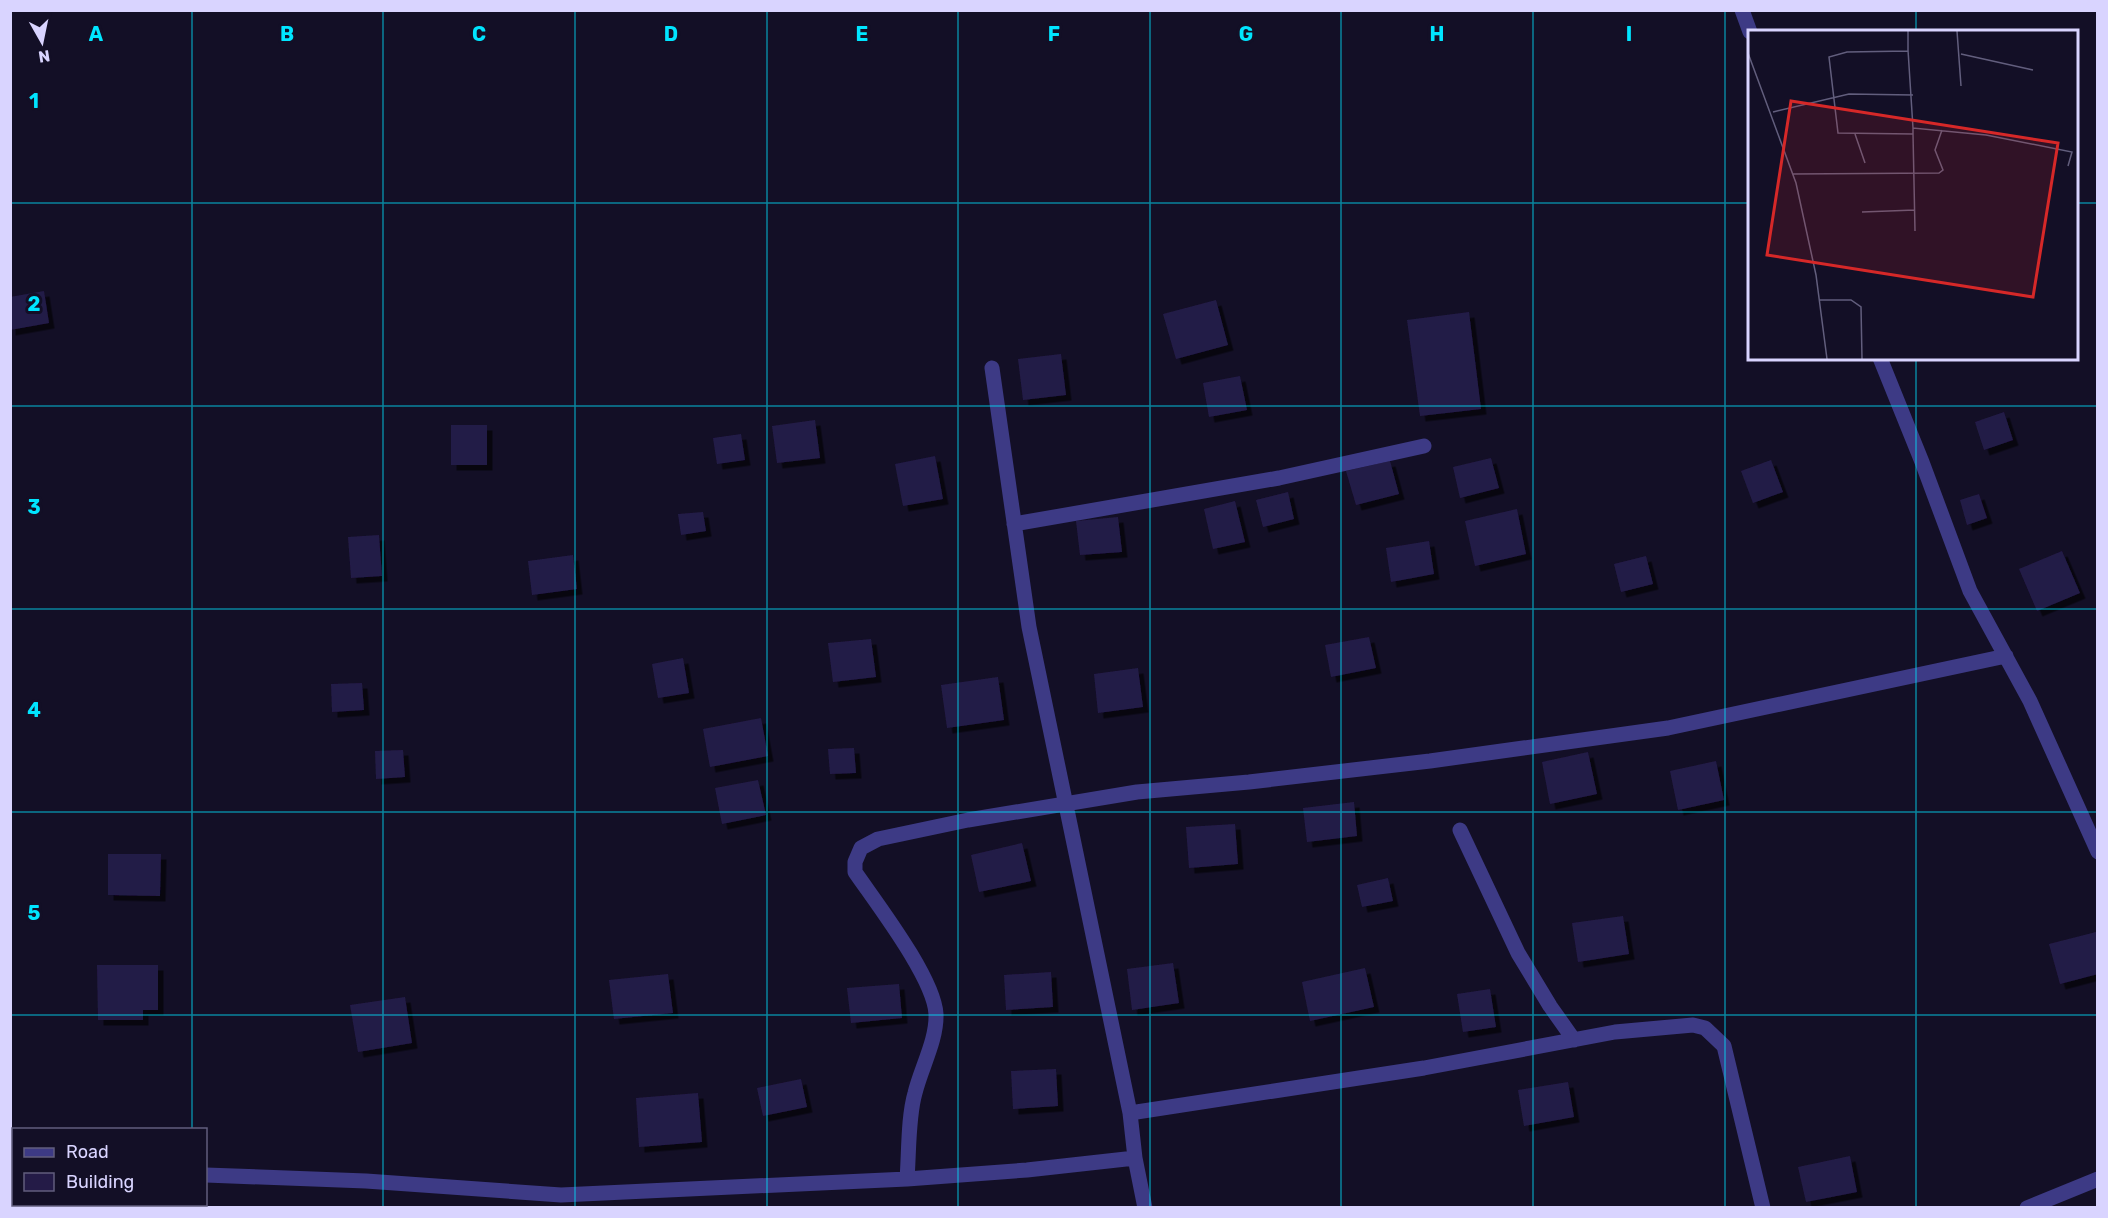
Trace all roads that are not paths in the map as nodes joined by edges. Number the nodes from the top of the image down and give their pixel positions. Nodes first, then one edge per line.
1 (1742, 10) edge
2 (1749, 30) edge
3 (1881, 360) edge
4 (993, 368) dead end
5 (1424, 446) dead end
6 (1014, 524) junction
7 (2006, 656) junction
8 (1066, 803) junction
9 (1460, 830) dead end
10 (2097, 852) edge
11 (1574, 1040) junction
12 (1130, 1113) junction
13 (1135, 1158) junction
14 (207, 1175) edge
15 (907, 1179) junction
16 (2097, 1179) edge
17 (1145, 1208) edge
18 (1763, 1208) edge
19 (2027, 1208) edge

1 - 2 street
3 - 7 street
4 - 6 street
5 - 6 street
6 - 8 street
7 - 8 street
7 - 10 street
8 - 12 street
8 - 15 street
9 - 11 street
11 - 12 street
11 - 18 street
12 - 13 street
13 - 15 street
13 - 17 street
14 - 15 street
16 - 19 street

